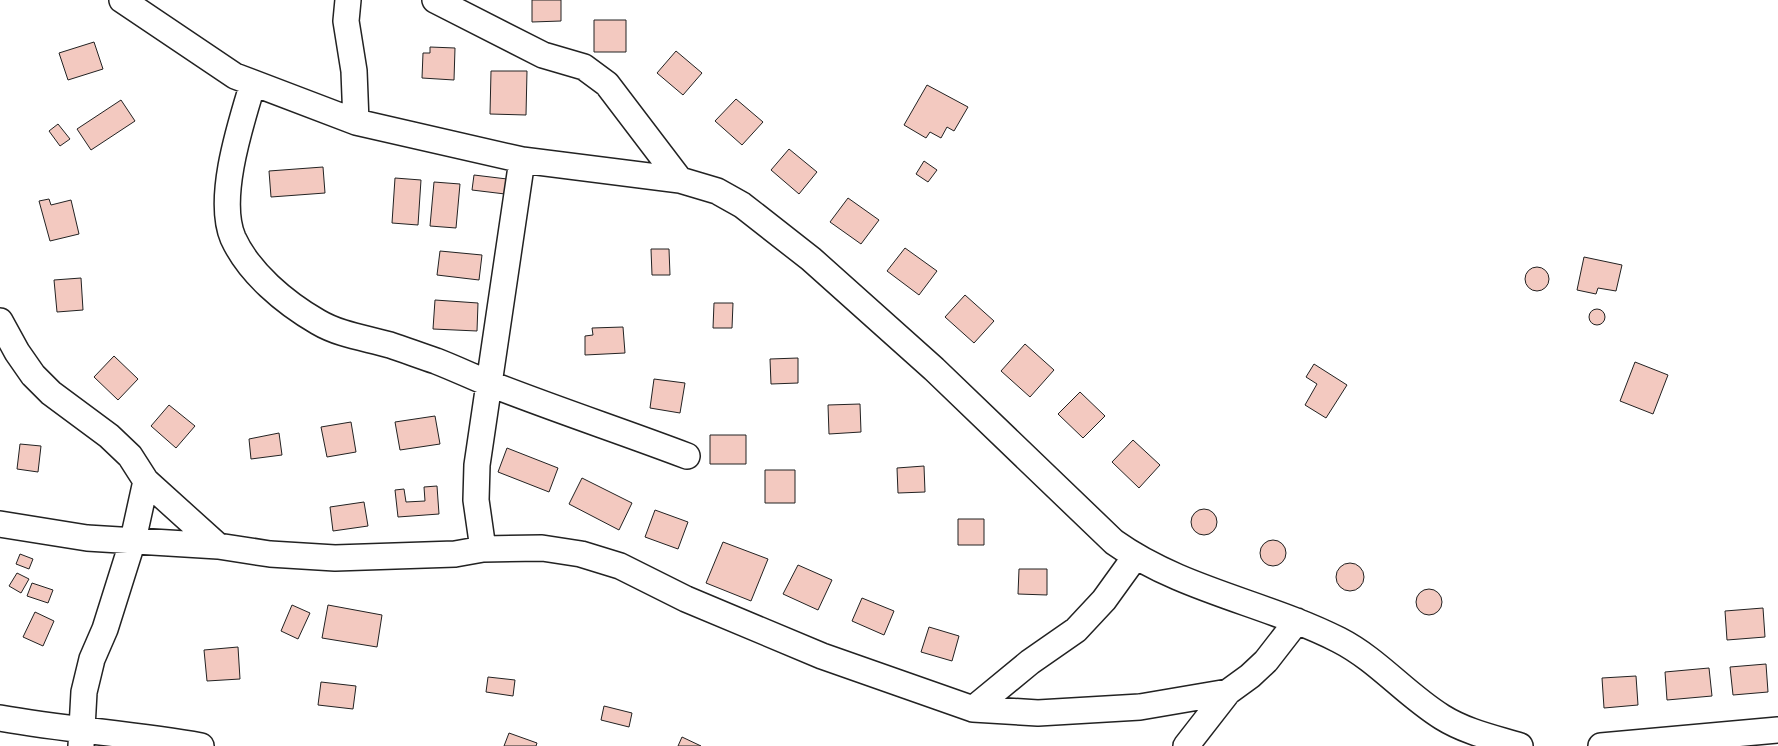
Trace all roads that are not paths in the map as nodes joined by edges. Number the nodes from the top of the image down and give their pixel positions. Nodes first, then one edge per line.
1 (122, 0) edge
2 (348, 0) edge
3 (435, 0) edge
4 (253, 83) junction
5 (356, 122) junction
6 (522, 160) junction
7 (680, 180) junction
8 (0, 321) edge
9 (488, 383) junction
10 (687, 456) dead end
11 (146, 481) junction
12 (0, 524) edge
13 (133, 540) junction
14 (218, 546) junction
15 (483, 548) junction
16 (1135, 557) junction
17 (1297, 621) junction
18 (1228, 692) junction
19 (973, 710) junction
20 (0, 718) edge
21 (1778, 730) edge
22 (82, 738) edge
23 (201, 746) edge
24 (1186, 746) edge
25 (1520, 746) edge
26 (1601, 746) edge

1 - 4 street
2 - 5 street
3 - 7 street
4 - 5 street
4 - 9 street
5 - 6 street
6 - 7 street
6 - 9 street
7 - 16 street
8 - 11 street
9 - 10 street
9 - 15 street
11 - 13 street
11 - 14 street
12 - 13 street
13 - 14 street
13 - 22 street
14 - 15 street
15 - 19 street
16 - 17 street
16 - 19 street
17 - 18 street
17 - 25 street
18 - 19 street
18 - 24 street
20 - 22 street
21 - 26 street
22 - 23 street

